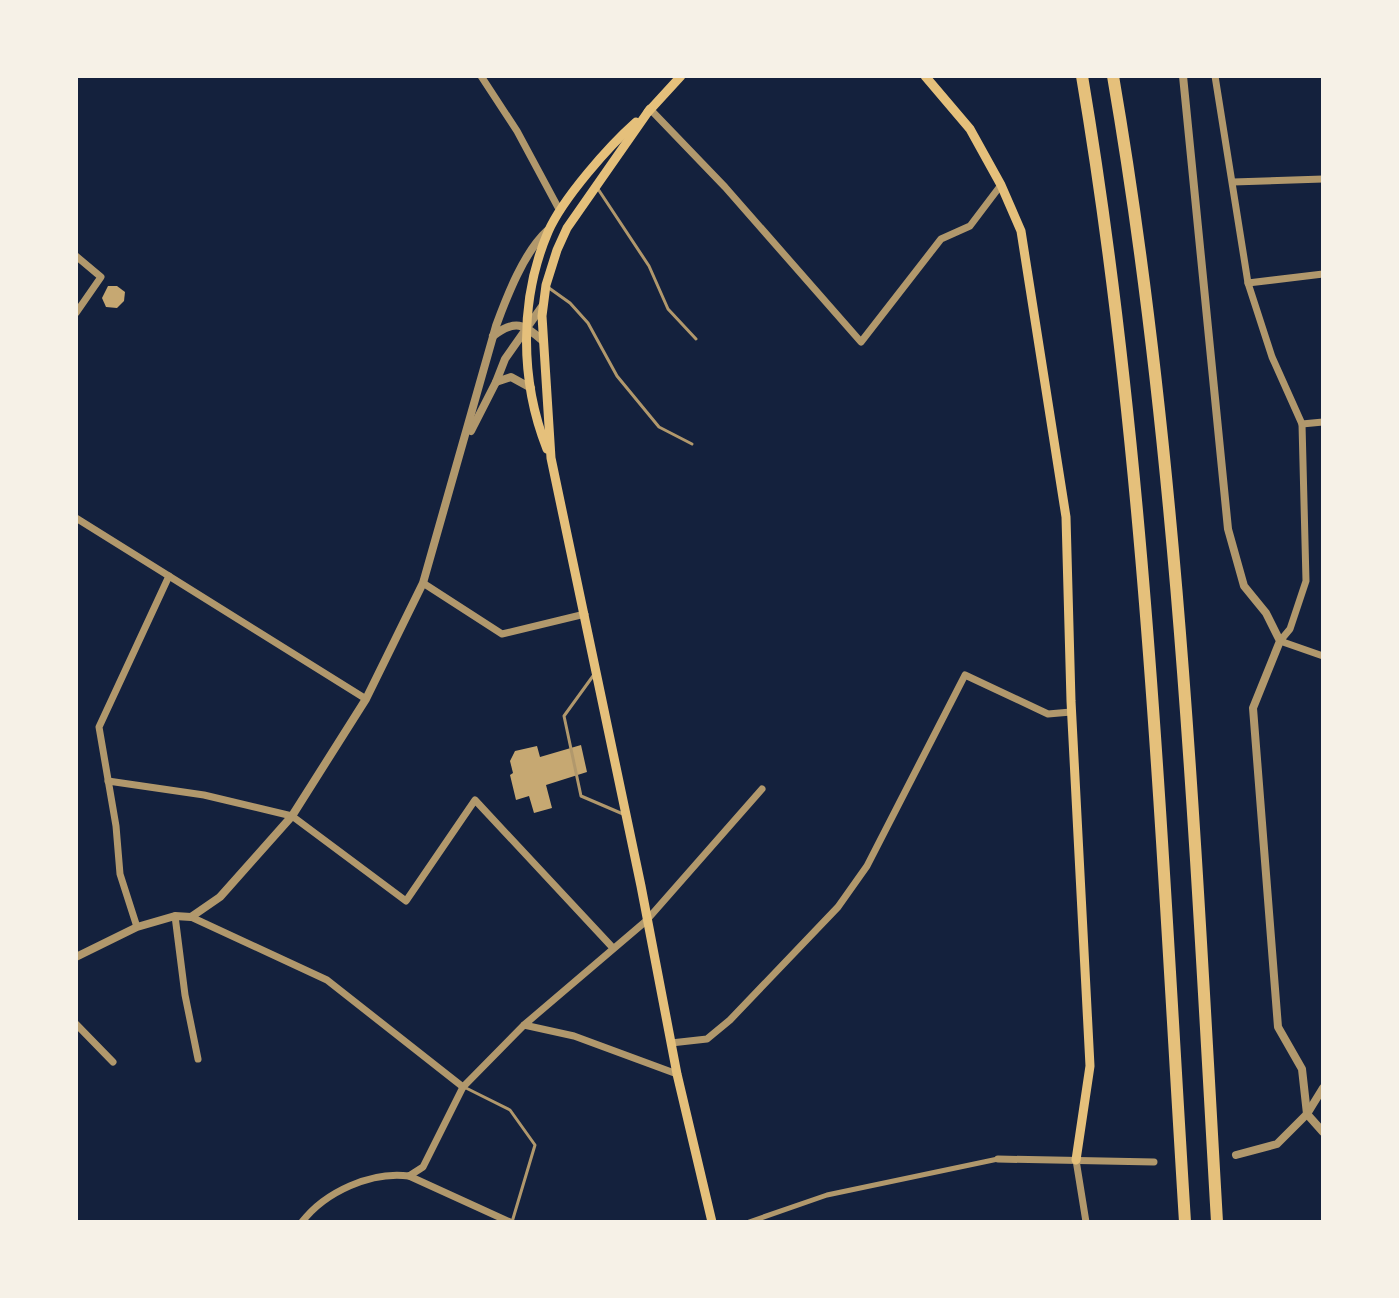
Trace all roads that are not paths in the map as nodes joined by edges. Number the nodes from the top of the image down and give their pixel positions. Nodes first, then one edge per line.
1 (481, 76) edge
2 (681, 76) edge
3 (925, 76) edge
4 (1082, 76) edge
5 (1113, 76) edge
6 (1183, 76) edge
7 (1215, 76) edge
8 (650, 109) junction
9 (1323, 179) edge
10 (1233, 182) junction
11 (1001, 185) junction
12 (596, 186) junction
13 (560, 211) junction
14 (549, 229) junction
15 (76, 256) edge
16 (1323, 274) edge
17 (1248, 283) junction
18 (546, 285) junction
19 (544, 304) junction
20 (76, 313) edge
21 (526, 326) junction
22 (493, 336) junction
23 (696, 339) dead end
24 (543, 341) junction
25 (496, 382) junction
26 (531, 388) junction
27 (1323, 422) edge
28 (1302, 424) junction
29 (692, 444) dead end
30 (460, 458) junction
31 (551, 458) junction
32 (76, 518) edge
33 (169, 576) junction
34 (423, 583) junction
35 (585, 614) junction
36 (1280, 641) junction
37 (1323, 656) edge
38 (597, 671) junction
39 (366, 699) junction
40 (1071, 712) junction
41 (108, 781) junction
42 (762, 789) dead end
43 (626, 815) junction
44 (292, 816) junction
45 (175, 916) junction
46 (191, 917) junction
47 (646, 921) junction
48 (137, 927) junction
49 (613, 948) junction
50 (76, 957) edge
51 (76, 1024) edge
52 (524, 1025) junction
53 (671, 1043) junction
54 (198, 1059) dead end
55 (113, 1062) dead end
56 (677, 1074) junction
57 (463, 1087) junction
58 (1323, 1088) edge
59 (1307, 1114) junction
60 (1323, 1132) edge
61 (1236, 1155) dead end
62 (998, 1159) joint
63 (1076, 1160) junction
64 (1154, 1162) dead end
65 (409, 1176) junction
66 (302, 1222) edge
67 (511, 1222) edge
68 (712, 1222) edge
69 (749, 1222) edge
70 (1086, 1222) edge
71 (1185, 1222) edge
72 (1217, 1222) edge

1 - 13 street
2 - 8 main road
3 - 11 main road
4 - 71 highway
5 - 72 highway
6 - 36 street
7 - 10 street
8 - 11 street
8 - 12 main road
8 - 13 main road
9 - 10 street
10 - 17 street
11 - 40 main road
12 - 18 main road
12 - 23 lane
13 - 14 main road
14 - 21 main road
14 - 22 street
15 - 20 street
16 - 17 street
17 - 28 street
18 - 19 main road
18 - 29 lane
19 - 21 street
19 - 24 main road
21 - 22 street
21 - 24 street
21 - 25 street
21 - 26 main road
22 - 30 street
24 - 31 main road
25 - 26 street
25 - 30 street
26 - 31 main road
27 - 28 street
28 - 36 street
30 - 34 street
31 - 35 main road
32 - 33 street
33 - 39 street
33 - 41 street
34 - 35 street
34 - 39 street
35 - 38 main road
36 - 37 street
36 - 59 street
38 - 43 main road
38 - 43 lane
39 - 44 street
40 - 53 street
40 - 63 main road
41 - 44 street
41 - 48 street
42 - 47 street
43 - 47 main road
44 - 46 street
44 - 49 street
45 - 46 street
45 - 48 street
45 - 54 street
46 - 57 street
47 - 49 street
47 - 53 main road
48 - 50 street
49 - 52 street
51 - 55 street
52 - 56 street
52 - 57 street
53 - 56 main road
56 - 68 main road
57 - 65 street
57 - 67 lane
58 - 59 street
59 - 60 street
59 - 61 street
62 - 63 street
62 - 69 street
63 - 64 street
63 - 70 street
65 - 66 street
65 - 67 street

